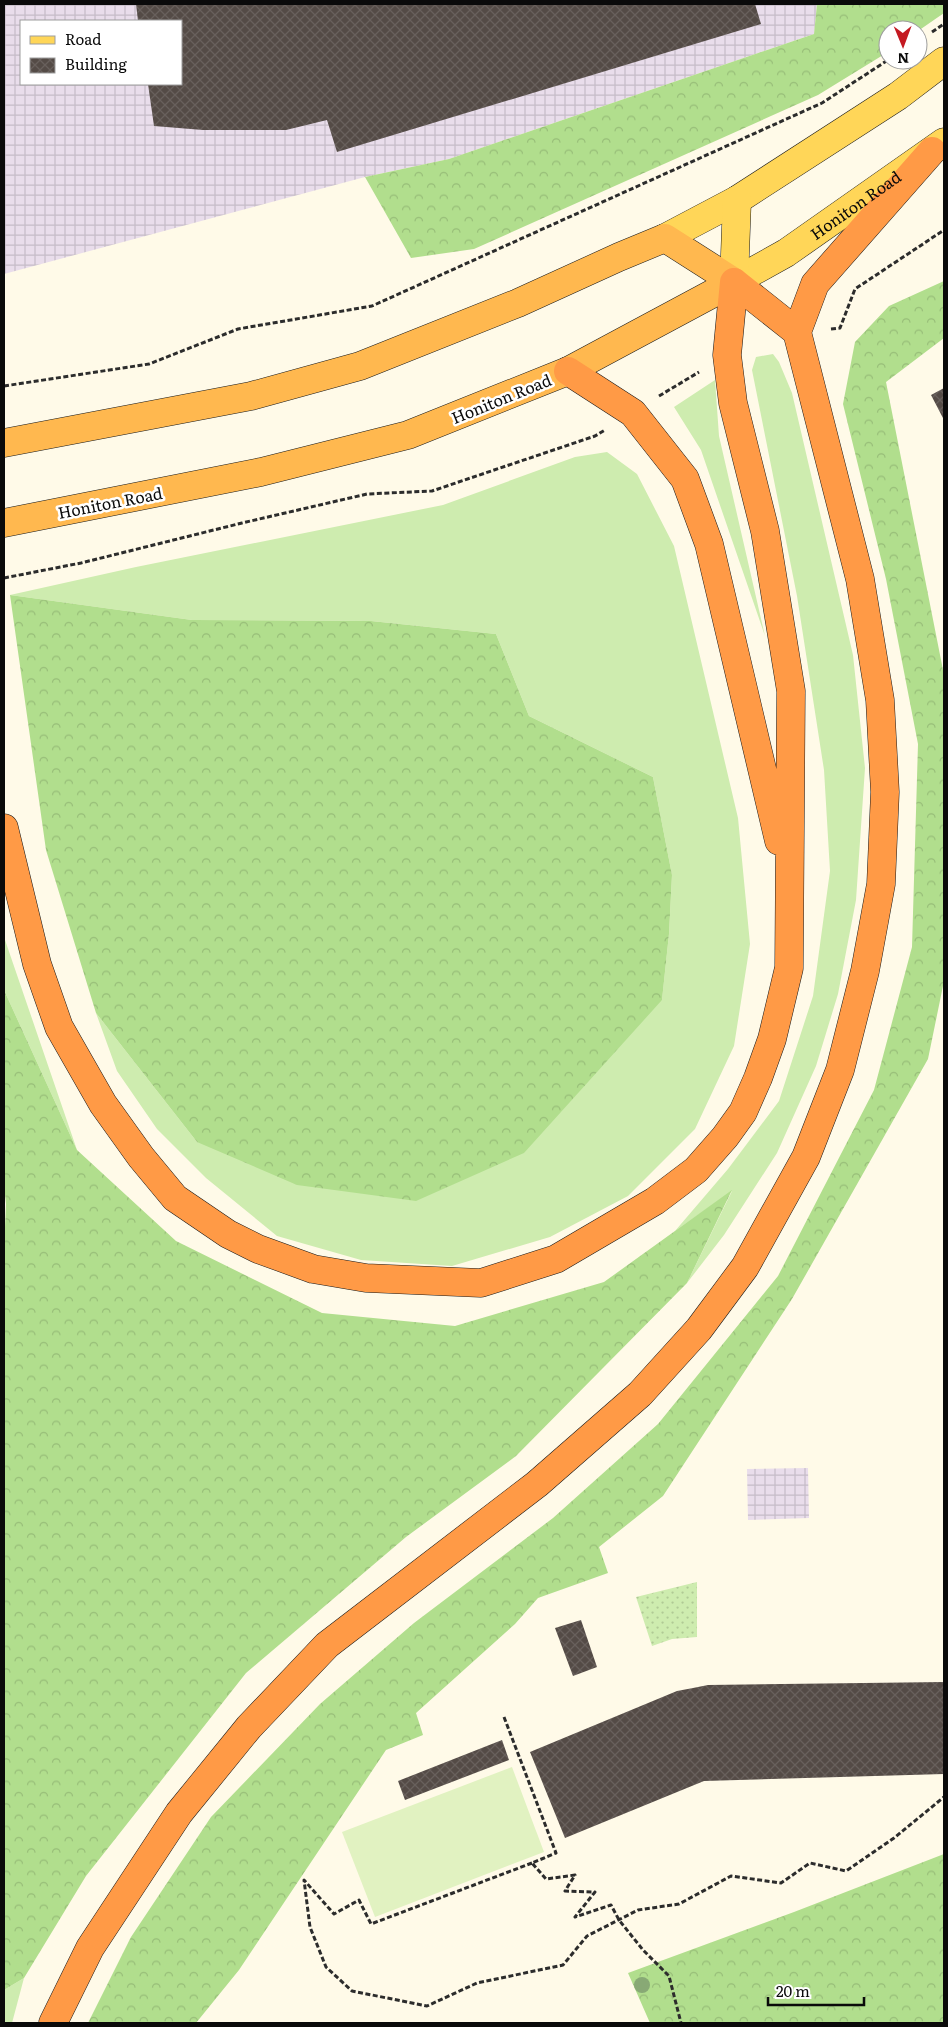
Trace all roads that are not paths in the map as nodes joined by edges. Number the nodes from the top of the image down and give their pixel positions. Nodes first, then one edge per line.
1 (944, 61) edge
2 (938, 146) edge
3 (737, 200) junction
4 (665, 238) junction
5 (734, 282) junction
6 (797, 332) junction
7 (568, 371) junction
8 (4, 444) edge
9 (4, 523) edge
10 (4, 828) edge
11 (790, 886) junction
12 (53, 2023) edge

1 - 3 main road
2 - 5 main road, Honiton Road
2 - 6 highway
3 - 4 main road
3 - 5 main road
4 - 5 highway
4 - 8 highway
5 - 6 highway
5 - 7 highway, Honiton Road
5 - 11 highway
6 - 12 highway
7 - 9 highway, Honiton Road
7 - 11 highway
10 - 11 highway

